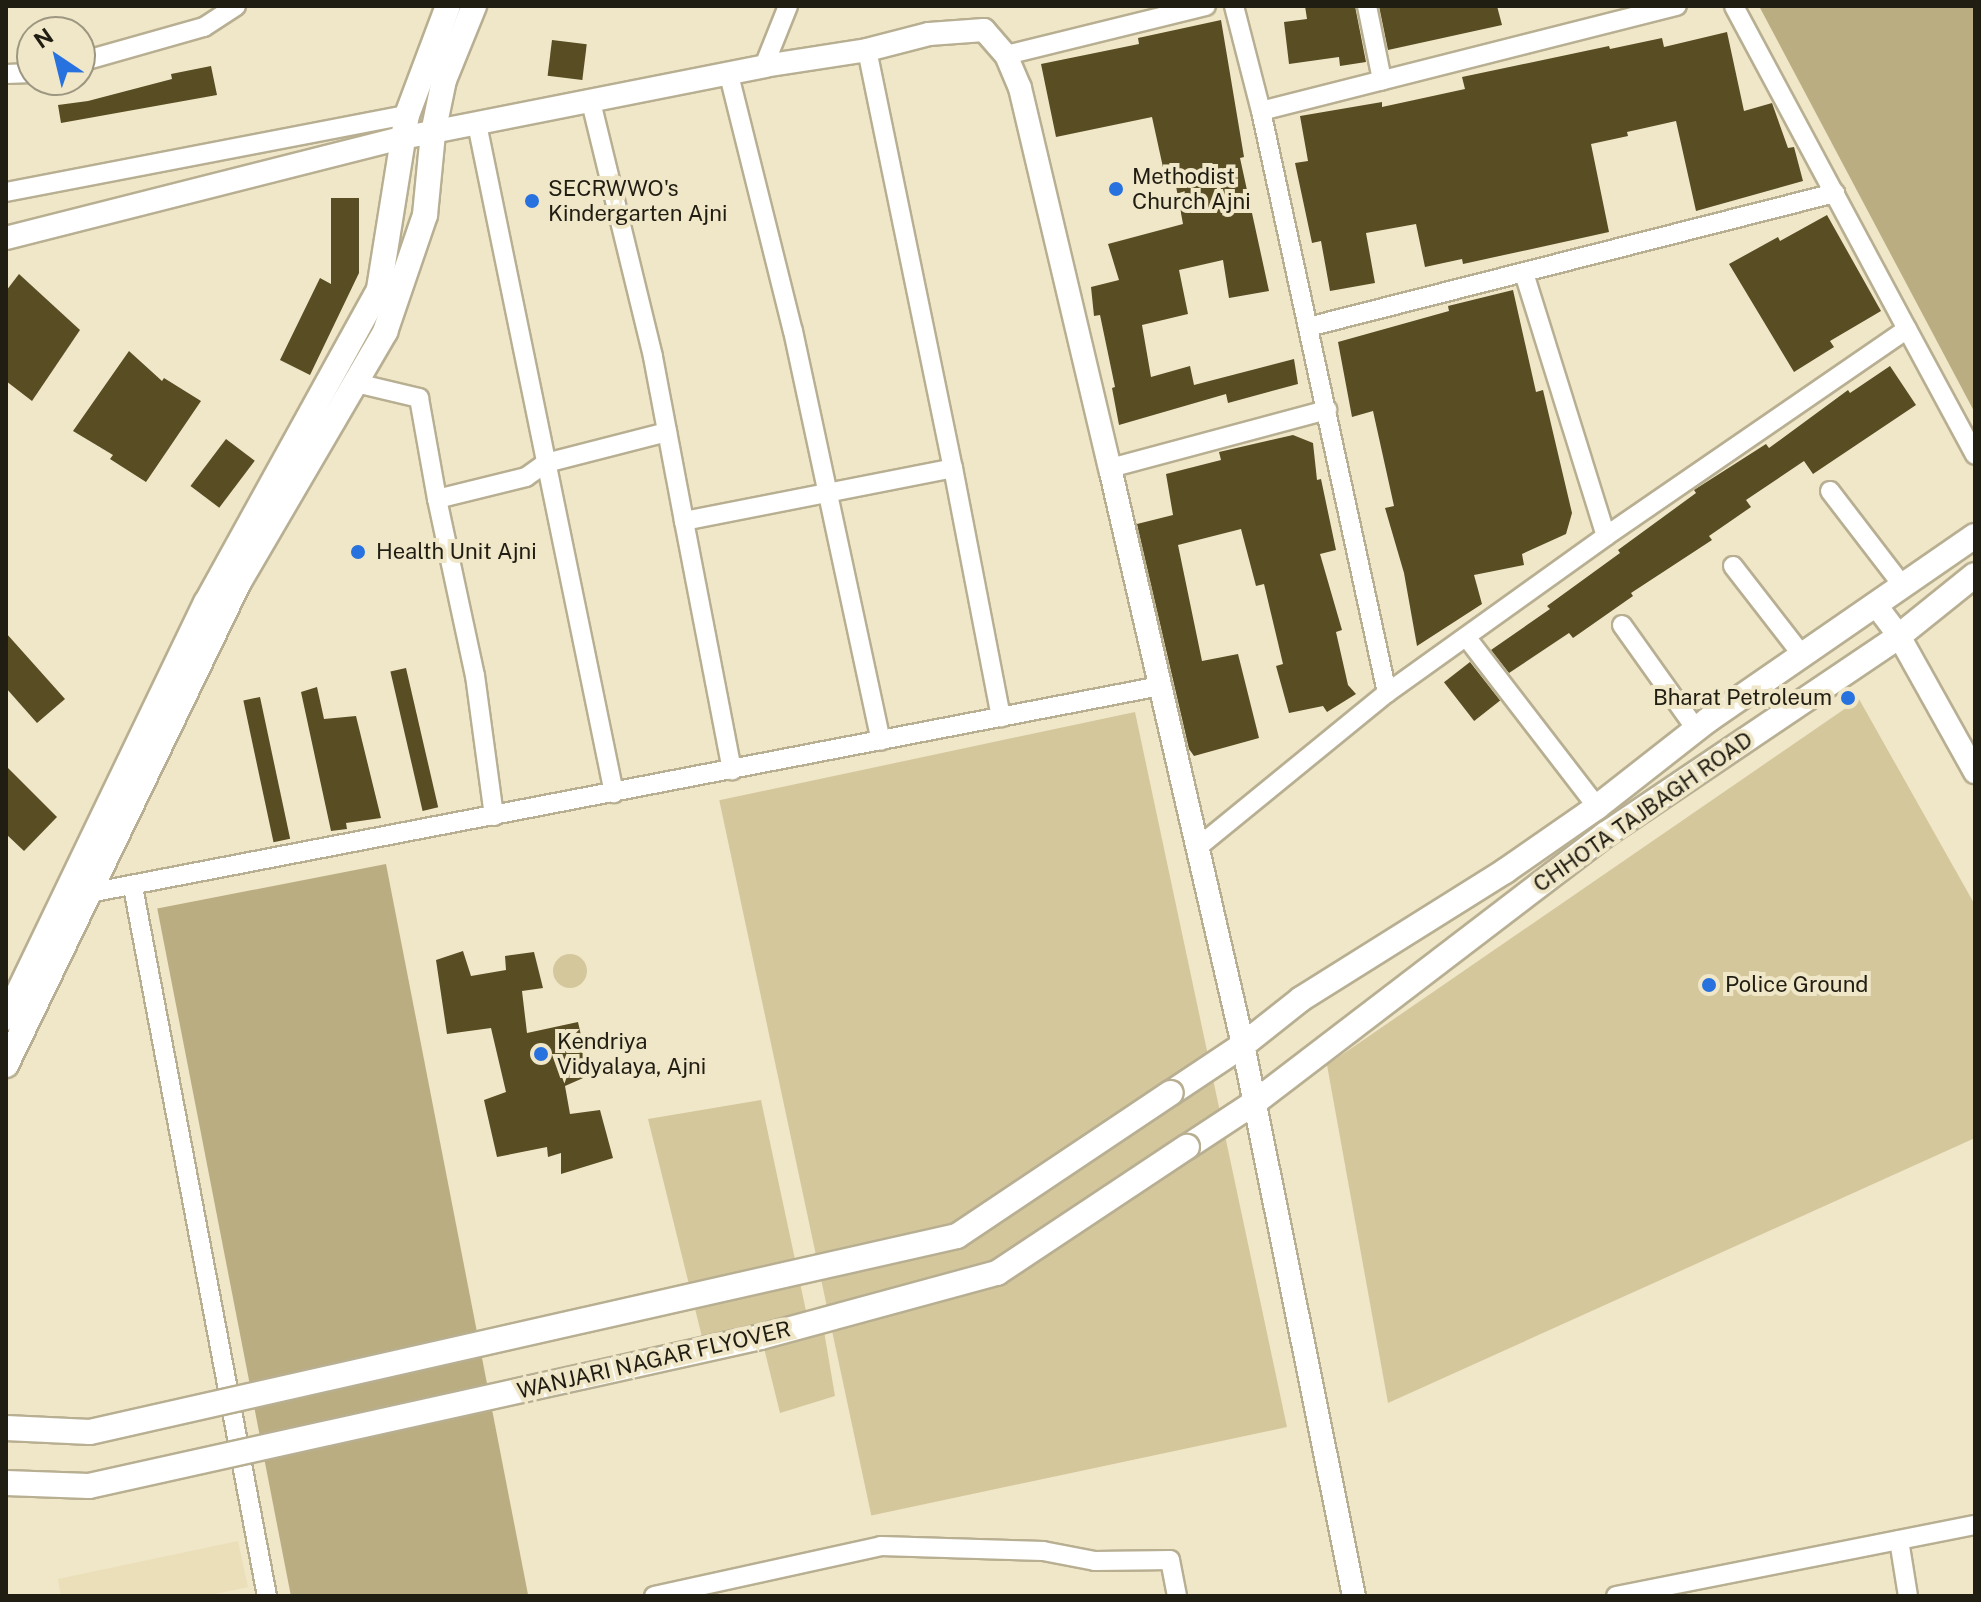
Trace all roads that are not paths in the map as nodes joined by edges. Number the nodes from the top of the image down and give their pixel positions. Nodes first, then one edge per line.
1 (236, 6) edge
2 (448, 6) edge
3 (474, 6) edge
4 (788, 6) edge
5 (1206, 6) edge
6 (1234, 6) edge
7 (1367, 6) edge
8 (1677, 6) edge
9 (1734, 6) edge
10 (867, 50) junction
11 (1006, 55) junction
12 (96, 57) edge
13 (764, 66) junction
14 (729, 75) junction
15 (1382, 80) junction
16 (591, 102) junction
17 (1261, 111) junction
18 (477, 124) junction
19 (404, 127) junction
20 (433, 133) junction
21 (6, 192) edge
22 (1835, 193) junction
23 (6, 238) edge
24 (1524, 273) junction
25 (1308, 327) junction
26 (1907, 329) junction
27 (356, 383) junction
28 (1327, 410) junction
29 (667, 432) junction
30 (1975, 455) edge
31 (546, 463) junction
32 (953, 468) junction
33 (1110, 468) junction
34 (1830, 491) dead end
35 (826, 493) junction
36 (437, 499) junction
37 (684, 521) junction
38 (1606, 536) junction
39 (1975, 536) edge
40 (1733, 566) dead end
41 (1975, 575) edge
42 (1902, 585) junction
43 (1875, 604) junction
44 (1622, 625) dead end
45 (1899, 636) junction
46 (1467, 638) junction
47 (1802, 655) junction
48 (1160, 686) junction
49 (1387, 693) junction
50 (1001, 717) junction
51 (1696, 729) junction
52 (881, 741) junction
53 (732, 770) junction
54 (1975, 772) edge
55 (614, 793) junction
56 (1597, 807) junction
57 (494, 816) junction
58 (1198, 847) junction
59 (133, 887) junction
60 (75, 896) junction
61 (6, 1018) edge
62 (1243, 1045) junction
63 (6, 1065) edge
64 (1254, 1103) junction
65 (6, 1428) edge
66 (6, 1483) edge
67 (1975, 1525) edge
68 (1899, 1540) junction
69 (1649, 1593) edge
70 (267, 1596) edge
71 (654, 1596) edge
72 (1177, 1596) edge
73 (1354, 1596) edge
74 (1616, 1596) edge
75 (1908, 1596) edge

1 - 12 street
2 - 19 main road
3 - 20 main road
4 - 13 street
5 - 11 street
6 - 17 street
7 - 15 street
8 - 15 street
9 - 22 street
10 - 11 street
10 - 13 street
10 - 32 street
11 - 33 street
13 - 14 street
14 - 16 street
14 - 35 street
15 - 17 street
16 - 18 street
16 - 29 street
17 - 25 street
18 - 20 street
18 - 31 street
19 - 20 street
19 - 21 street
19 - 23 street
19 - 60 main road
20 - 27 main road
22 - 24 street
22 - 26 street
24 - 25 street
24 - 38 street
25 - 28 street
26 - 30 street
26 - 38 street
27 - 36 street
27 - 60 main road
28 - 33 street
28 - 49 street
29 - 31 street
29 - 37 street
31 - 36 street
31 - 55 street
32 - 35 street
32 - 50 street
33 - 48 street
34 - 42 street
35 - 37 street
35 - 52 street
36 - 57 street
37 - 53 street
38 - 46 street
39 - 42 main road
40 - 47 street
41 - 45 main road, CHHOTA TAJBAGH ROAD
42 - 43 main road
43 - 45 street
43 - 47 main road
44 - 51 street
45 - 54 street
45 - 64 main road, CHHOTA TAJBAGH ROAD
46 - 49 street
46 - 56 street
47 - 51 main road
48 - 50 street
48 - 58 street
49 - 58 street
50 - 52 street
51 - 56 main road
52 - 53 street
53 - 55 street
55 - 57 street
56 - 62 main road
57 - 59 street
58 - 62 street
59 - 60 street
59 - 70 street
60 - 61 main road
60 - 63 main road
62 - 64 street
62 - 65 main road, bridge
64 - 66 main road, WANJARI NAGAR FLYOVER, bridge
64 - 73 street
67 - 68 street
68 - 69 street
68 - 75 street
69 - 74 street
71 - 72 street

